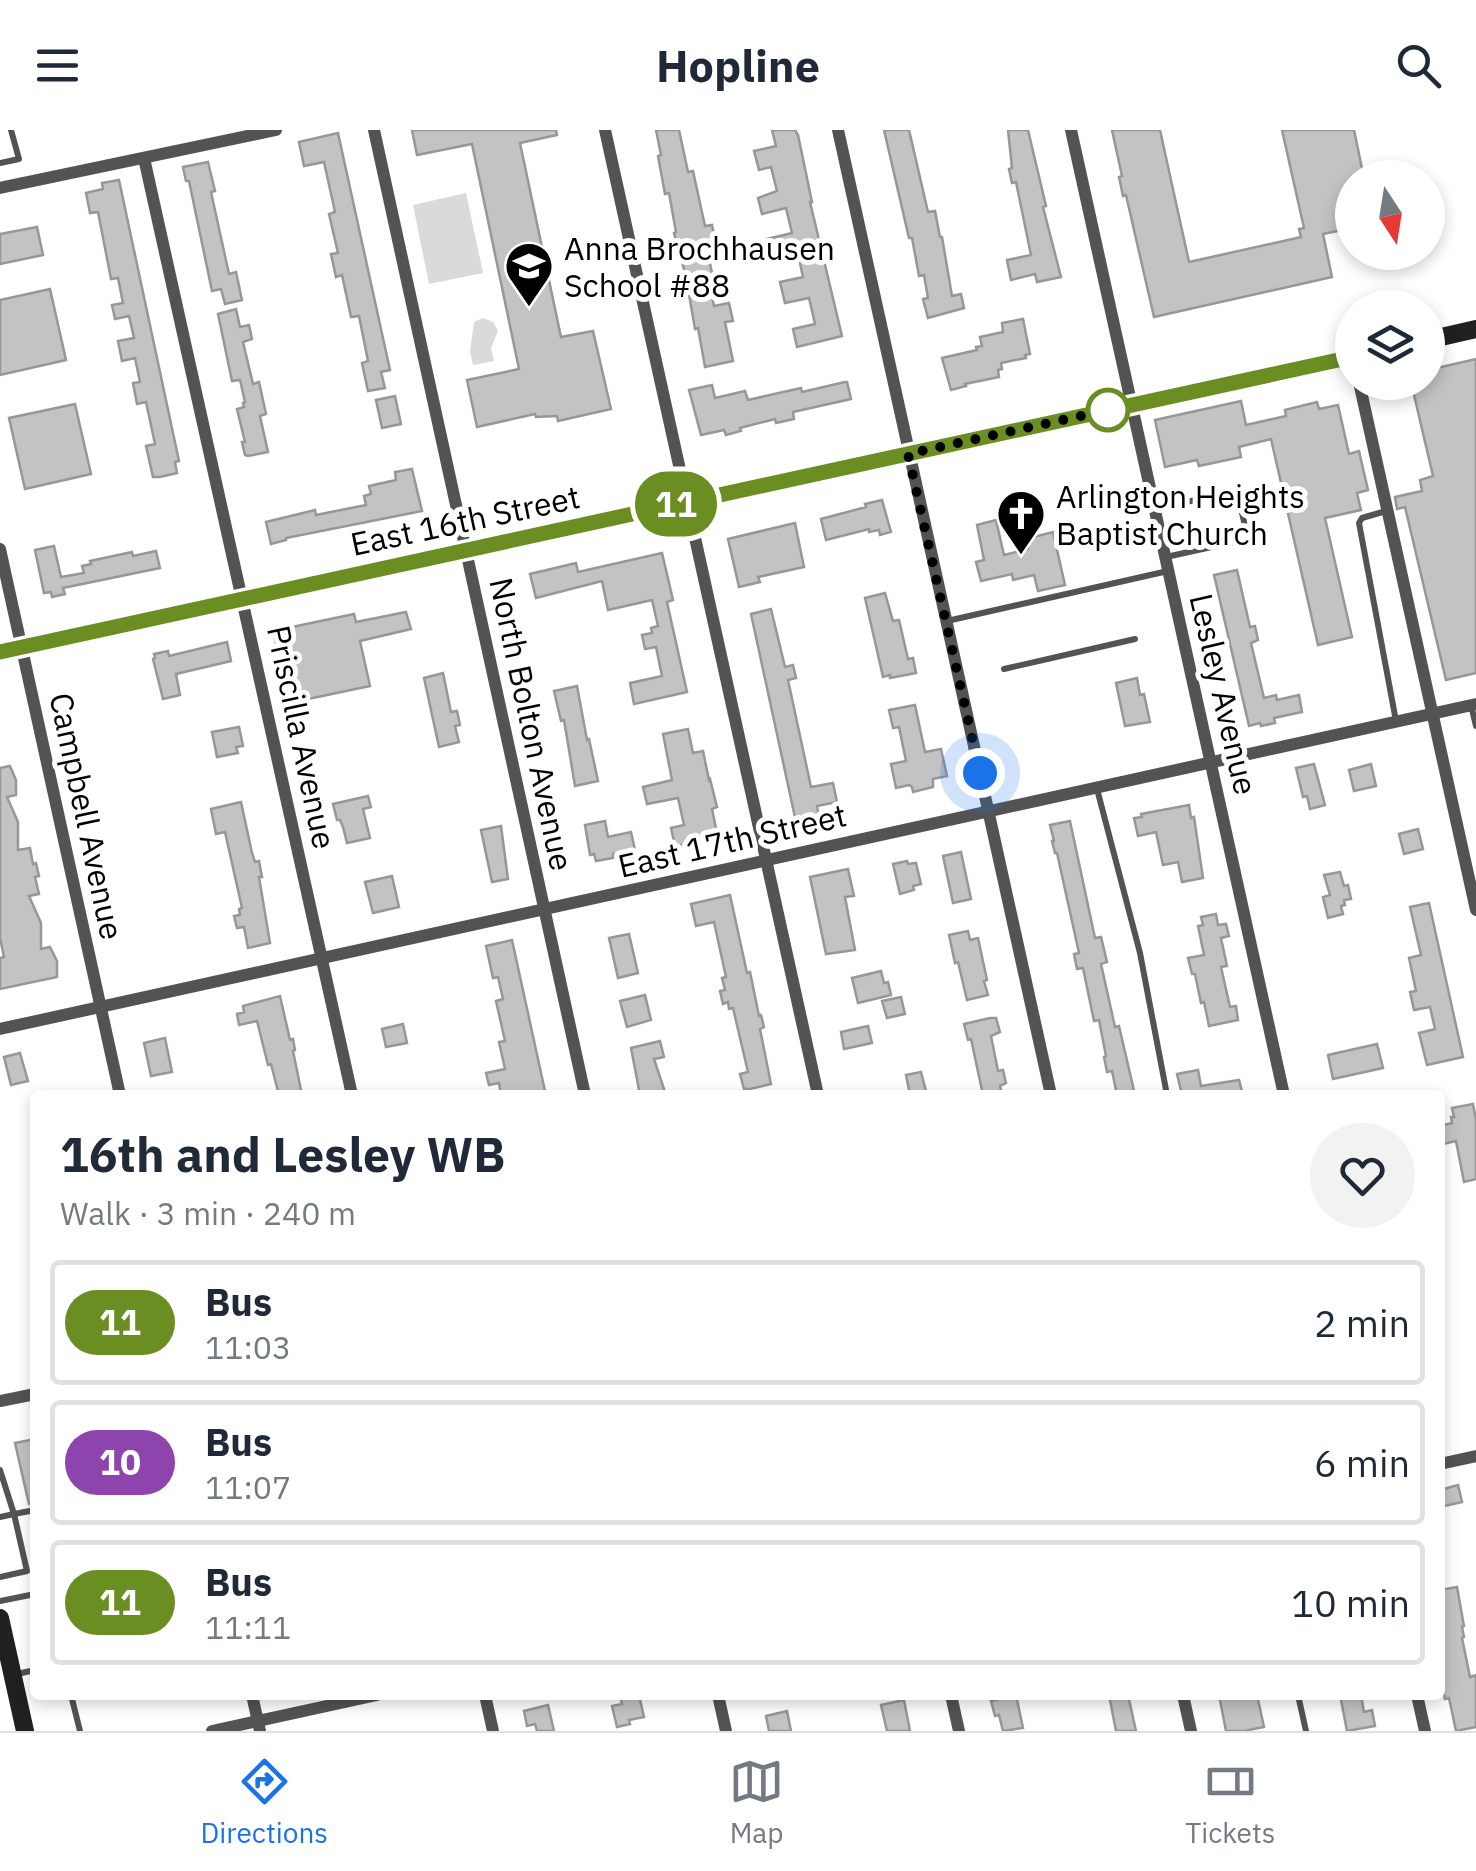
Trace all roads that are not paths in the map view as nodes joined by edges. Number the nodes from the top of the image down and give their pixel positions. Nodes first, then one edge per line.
1 (11, 130) edge
2 (276, 130) edge
3 (374, 130) edge
4 (605, 130) edge
5 (838, 130) edge
6 (1071, 130) edge
7 (144, 158) junction
8 (0, 162) edge
9 (0, 188) edge
10 (1476, 330) edge
11 (1445, 336) edge
12 (1335, 361) edge
13 (1363, 400) edge
14 (1131, 406) junction
15 (908, 454) junction
16 (686, 502) junction
17 (1154, 509) junction
18 (1388, 511) junction
19 (0, 549) edge
20 (465, 550) junction
21 (1167, 564) junction
22 (243, 599) junction
23 (946, 621) junction
24 (1135, 640) dead end
25 (22, 647) junction
26 (0, 652) edge
27 (1004, 668) dead end
28 (1474, 705) edge
29 (1433, 714) junction
30 (1396, 722) junction
31 (1476, 726) edge
32 (1211, 762) junction
33 (1096, 788) junction
34 (988, 811) junction
35 (766, 861) junction
36 (544, 910) junction
37 (1476, 910) edge
38 (322, 958) junction
39 (100, 1006) junction
40 (0, 1028) edge
41 (119, 1090) edge
42 (351, 1090) edge
43 (584, 1090) edge
44 (817, 1090) edge
45 (1050, 1090) edge
46 (1165, 1090) edge
47 (1283, 1090) edge
48 (30, 1395) edge
49 (0, 1401) edge
50 (1476, 1456) edge
51 (1445, 1463) edge
52 (0, 1470) edge
53 (30, 1511) edge
54 (14, 1514) junction
55 (0, 1517) edge
56 (0, 1577) edge
57 (30, 1595) edge
58 (0, 1601) edge
59 (0, 1618) edge
60 (30, 1671) edge
61 (13, 1674) junction
62 (72, 1700) edge
63 (253, 1700) edge
64 (358, 1700) edge
65 (486, 1700) edge
66 (719, 1700) edge
67 (952, 1700) edge
68 (1184, 1700) edge
69 (1299, 1700) edge
70 (1418, 1700) edge
71 (259, 1726) edge
72 (25, 1731) edge
73 (80, 1731) edge
74 (212, 1731) edge
75 (493, 1731) edge
76 (726, 1731) edge
77 (959, 1731) edge
78 (1191, 1731) edge
79 (1306, 1731) edge
80 (1424, 1731) edge

1 - 8 lane
2 - 7 street
3 - 20 street, North Bolton Avenue
4 - 16 street
5 - 15 street
6 - 14 street, Lesley Avenue
7 - 9 street
7 - 22 street, Priscilla Avenue
10 - 11 main road
12 - 14 main road, East 16th Street
13 - 18 street
14 - 15 main road, East 16th Street
14 - 17 street, Lesley Avenue
15 - 16 main road, East 16th Street
15 - 23 street
16 - 20 main road, East 16th Street
16 - 35 street
17 - 21 street, Lesley Avenue
17 - 21 lane
18 - 29 street
18 - 30 lane
19 - 25 street, Campbell Avenue
20 - 22 main road, East 16th Street
20 - 36 street, North Bolton Avenue
21 - 23 lane
21 - 32 street, Lesley Avenue
22 - 25 main road, East 16th Street
22 - 38 street, Priscilla Avenue
23 - 34 street
24 - 27 lane
25 - 26 main road, East 16th Street
25 - 39 street, Campbell Avenue
28 - 29 street, East 17th Street
28 - 31 lane
29 - 30 street, East 17th Street
29 - 37 street
30 - 32 street, East 17th Street
32 - 33 street, East 17th Street
32 - 47 street, Lesley Avenue
33 - 34 street, East 17th Street
33 - 46 lane
34 - 35 street, East 17th Street
34 - 45 street
35 - 36 street, East 17th Street
35 - 44 street
36 - 38 street, East 17th Street
36 - 43 street, North Bolton Avenue
38 - 39 street, East 17th Street
38 - 42 street, Priscilla Avenue
39 - 40 street, East 17th Street
39 - 41 street, Campbell Avenue
48 - 49 street
50 - 51 street
52 - 54 lane
53 - 54 lane
54 - 55 lane
54 - 56 lane
57 - 58 lane
59 - 61 main road
60 - 61 lane
61 - 72 main road
62 - 73 lane
63 - 71 street
64 - 71 street
65 - 75 street
66 - 76 street
67 - 77 street
68 - 78 street
69 - 79 lane
70 - 80 street
71 - 74 street

